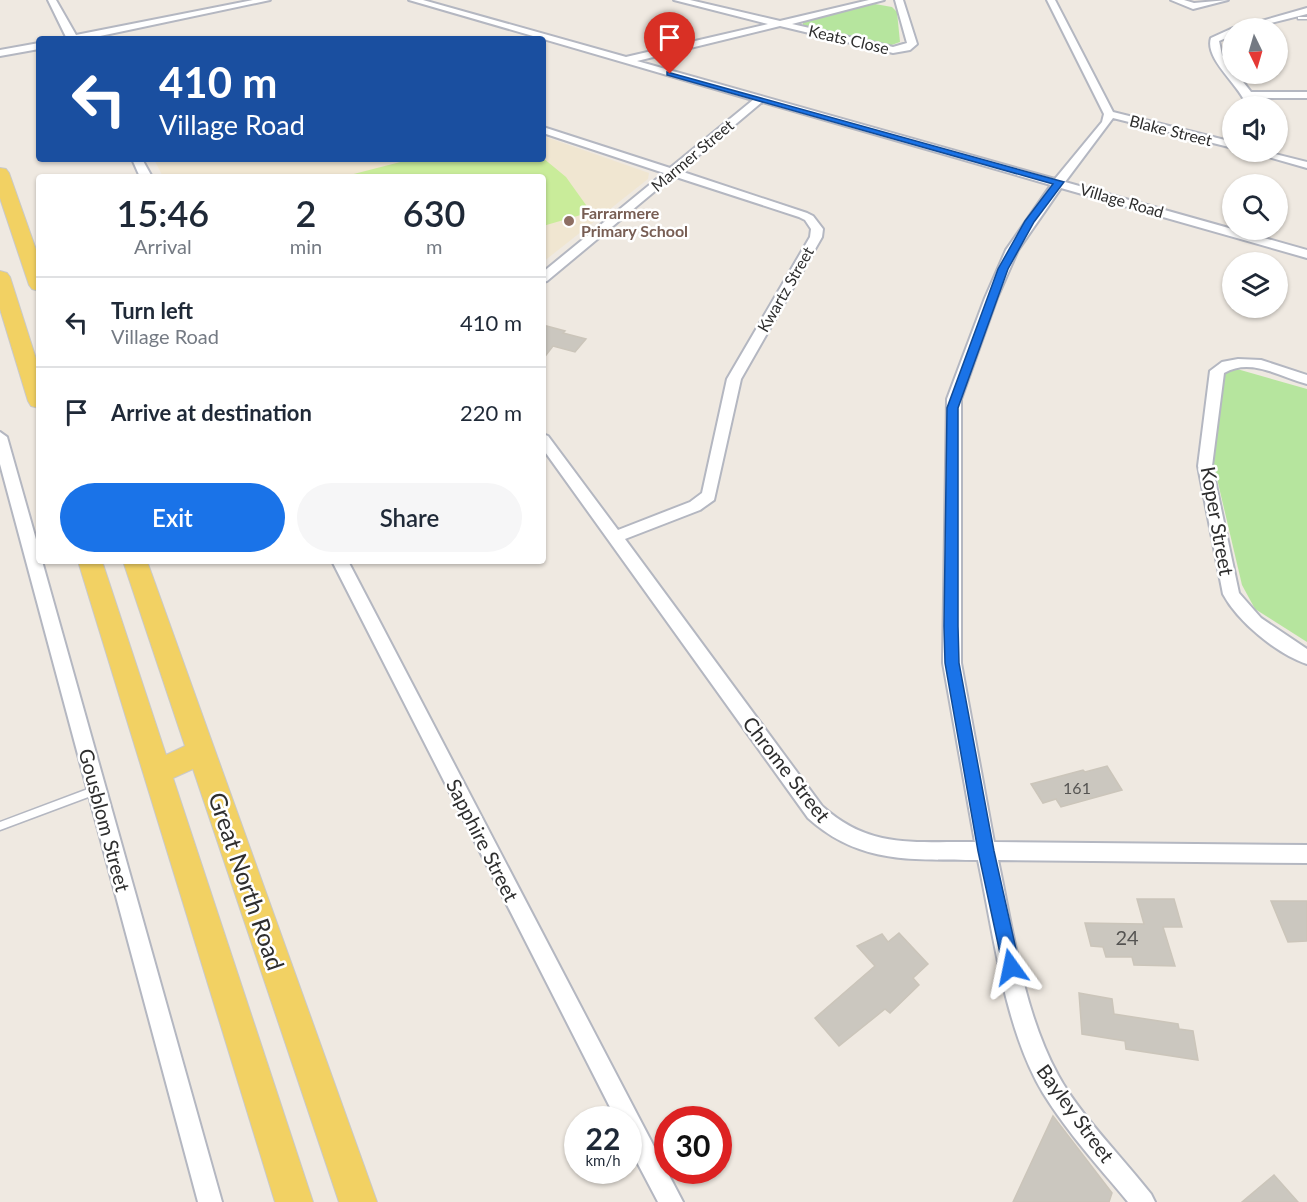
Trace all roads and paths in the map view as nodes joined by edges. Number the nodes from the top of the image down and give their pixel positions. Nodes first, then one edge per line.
1 (52, 0) edge
2 (266, 0) edge
3 (414, 0) edge
4 (678, 0) edge
5 (880, 0) edge
6 (898, 0) edge
7 (1051, 0) edge
8 (1174, 0) edge
9 (1224, 0) edge
10 (1307, 11) edge
11 (1301, 18) edge
12 (775, 24) junction
13 (71, 36) edge
14 (88, 36) edge
15 (541, 36) edge
16 (1222, 36) edge
17 (546, 38) edge
18 (36, 47) edge
19 (0, 54) edge
20 (625, 60) junction
21 (1222, 61) edge
22 (1240, 84) edge
23 (1249, 95) joint
24 (1307, 95) edge
25 (759, 100) junction
26 (1108, 114) junction
27 (546, 131) edge
28 (1222, 142) edge
29 (1288, 160) edge
30 (1307, 165) edge
31 (672, 171) junction
32 (0, 173) edge
33 (1059, 182) junction
34 (1307, 254) edge
35 (36, 276) edge
36 (546, 276) edge
37 (0, 277) edge
38 (1307, 380) edge
39 (36, 391) edge
40 (0, 437) edge
41 (546, 443) edge
42 (4, 469) edge
43 (615, 537) junction
44 (91, 564) edge
45 (136, 564) edge
46 (342, 564) edge
47 (1307, 657) edge
48 (202, 752) junction
49 (156, 772) junction
50 (96, 790) junction
51 (0, 826) edge
52 (986, 851) junction
53 (1307, 854) edge
54 (621, 1106) edge
55 (642, 1147) edge
56 (210, 1202) edge
57 (294, 1202) edge
58 (358, 1202) edge
59 (671, 1202) edge
60 (1143, 1202) edge

1 - 13 street
2 - 14 street
3 - 15 street, Village Road
4 - 12 street
5 - 12 street
6 - 12 street, Keats Close
7 - 26 street
8 - 9 street
10 - 11 street
12 - 20 street
16 - 21 street
17 - 20 street, Village Road
18 - 19 street
20 - 25 street, Village Road
22 - 23 street
23 - 24 street
25 - 31 street, Marmer Street
25 - 33 street, Village Road
26 - 28 street, Blake Street
26 - 33 street, Bayley Street
27 - 31 street, Kwartz Street
29 - 30 street
31 - 36 street, Marmer Street
31 - 43 street, Kwartz Street
32 - 35 main road
33 - 34 street, Village Road
33 - 52 street, Bayley Street
37 - 39 main road
38 - 47 street, Koper Street
40 - 42 street, Gousblom Street
41 - 43 street, Chrome Street
42 - 50 street, Gousblom Street
43 - 52 street, Chrome Street
44 - 49 main road
45 - 48 main road, Great North Road
46 - 54 street, Sapphire Street
48 - 49 main road
48 - 58 main road, Great North Road
49 - 57 main road
50 - 51 lane
50 - 56 street, Gousblom Street
52 - 53 street, Chrome Street
52 - 60 street, Bayley Street
55 - 59 street, Sapphire Street

